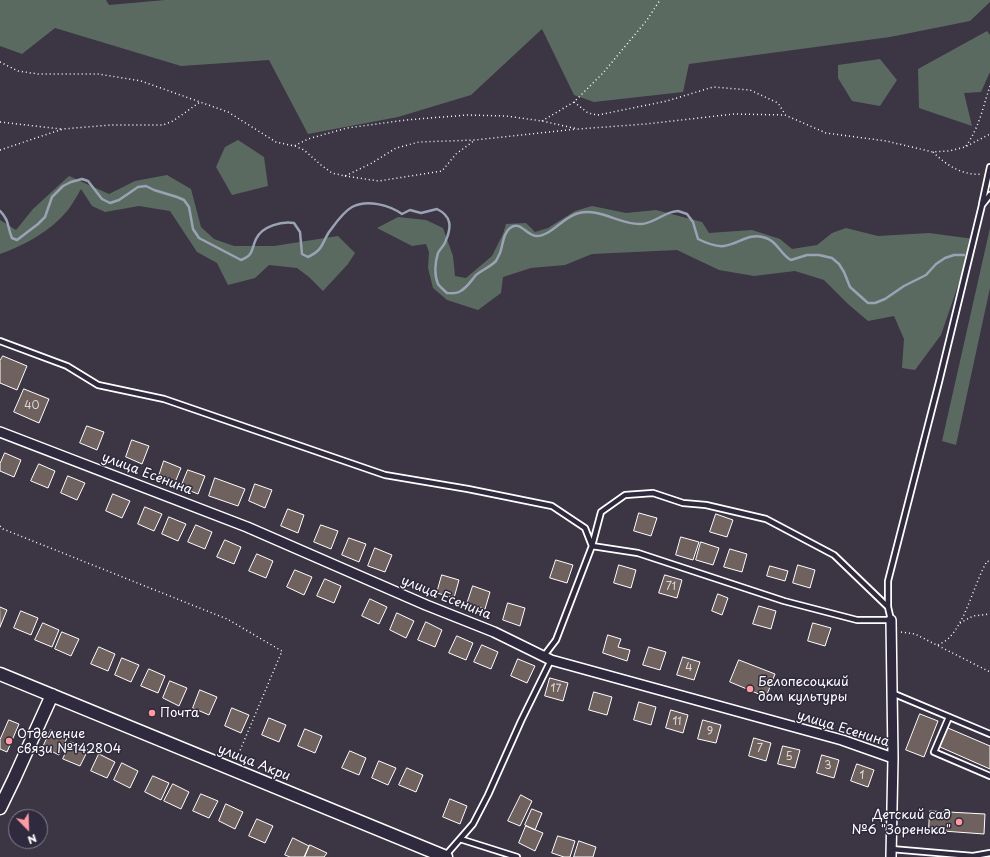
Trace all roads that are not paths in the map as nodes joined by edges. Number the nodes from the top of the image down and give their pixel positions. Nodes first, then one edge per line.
1 (990, 168) edge
2 (990, 195) edge
3 (982, 205) junction
4 (0, 341) edge
5 (0, 432) edge
6 (592, 546) junction
7 (888, 607) junction
8 (891, 620) junction
9 (547, 658) junction
10 (0, 674) edge
11 (892, 693) junction
12 (52, 695) junction
13 (949, 717) junction
14 (990, 734) edge
15 (893, 758) junction
16 (990, 776) edge
17 (0, 808) edge
18 (460, 839) junction
19 (907, 851) junction
20 (891, 853) edge
21 (987, 855) edge
22 (445, 857) edge
23 (517, 857) edge
24 (912, 857) edge

1 - 3 lane
2 - 3 lane
3 - 7 lane
4 - 6 lane
5 - 9 street, улица Есенина
6 - 7 lane
6 - 8 lane
6 - 9 lane
7 - 8 lane
8 - 11 street
9 - 15 street, улица Есенина
9 - 18 lane
10 - 12 main road, улица Акри
11 - 13 lane
11 - 15 street
12 - 17 main road
12 - 22 main road, улица Акри
13 - 14 lane
13 - 16 lane
15 - 20 street
18 - 22 lane
18 - 23 lane
19 - 20 lane
19 - 21 lane
19 - 24 lane

